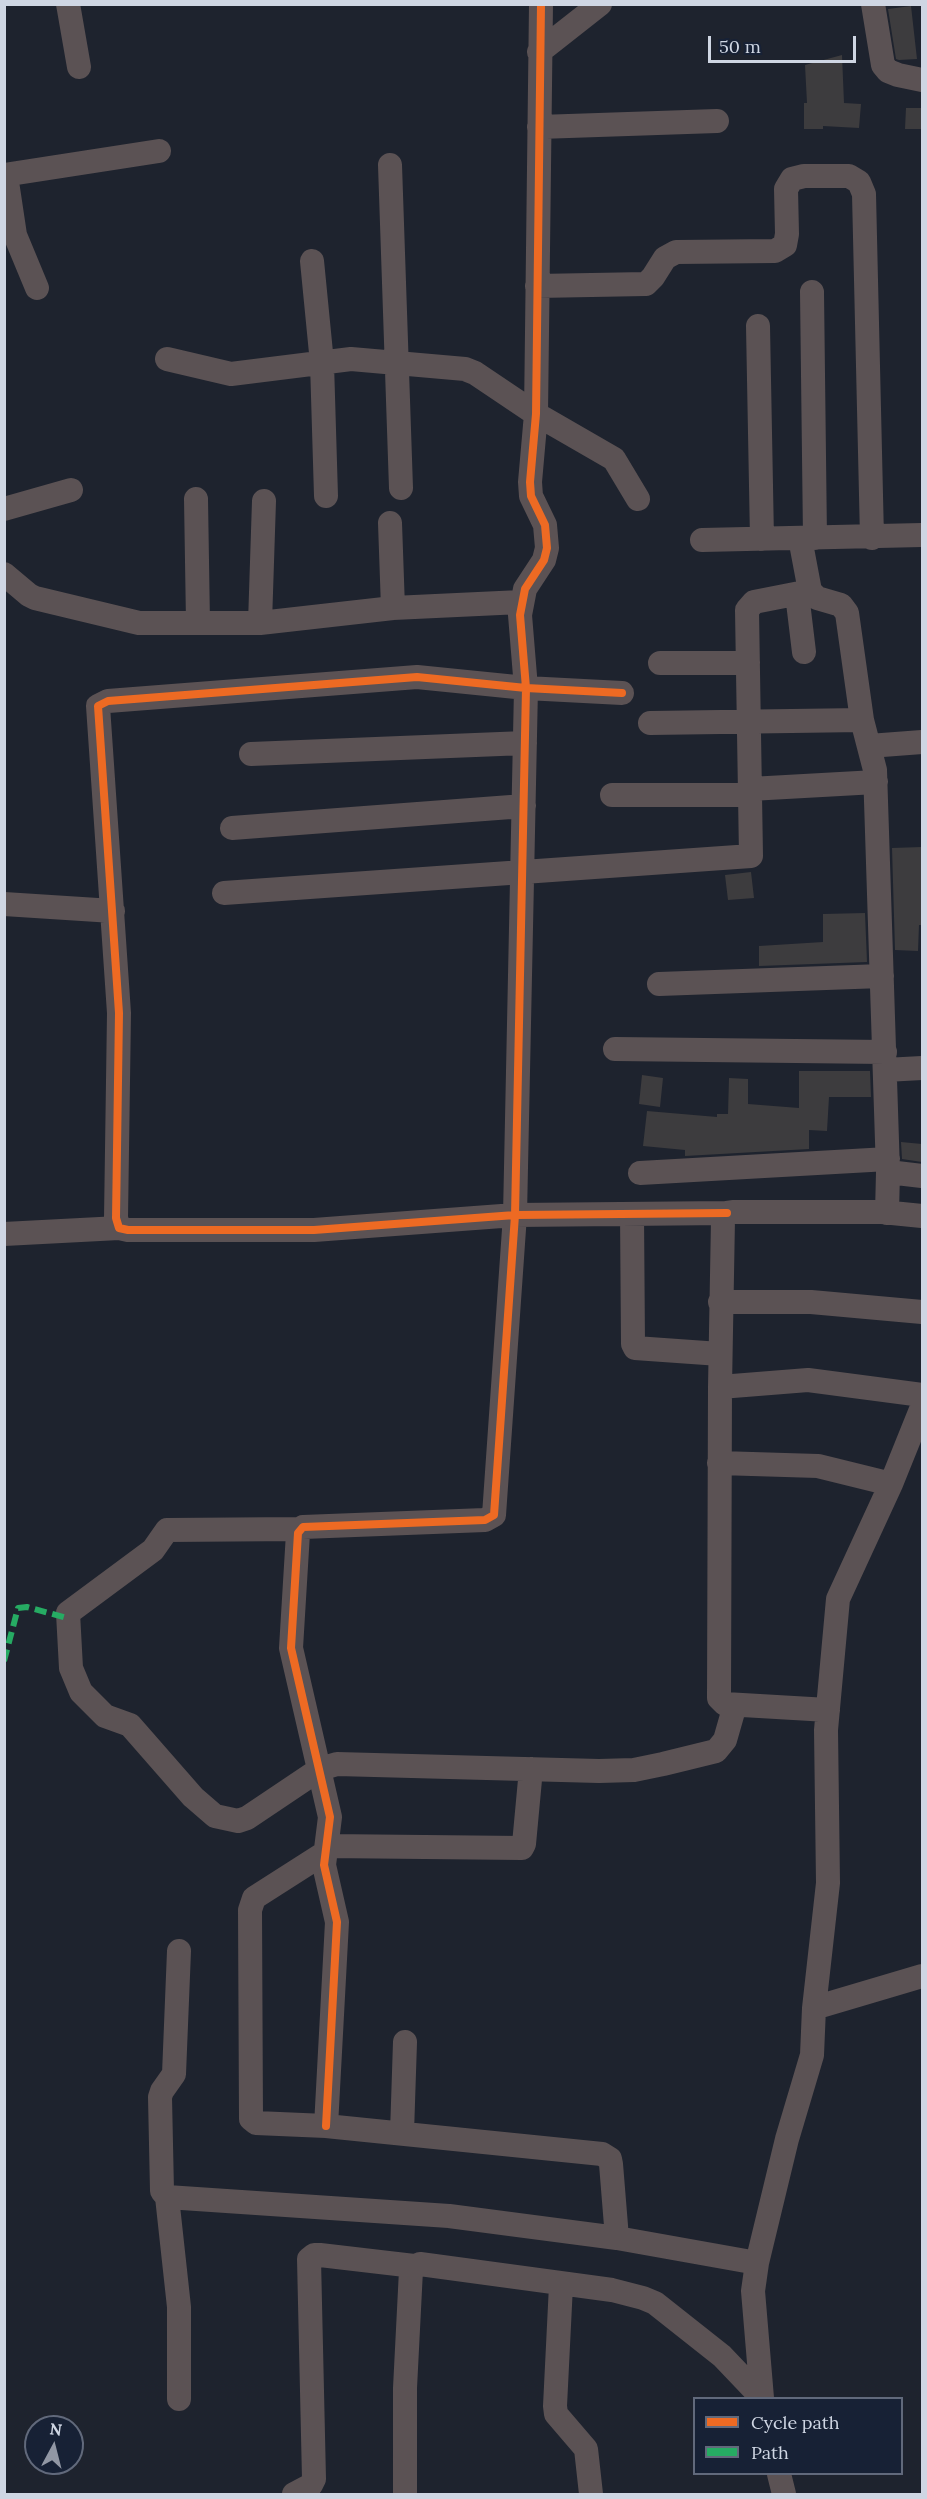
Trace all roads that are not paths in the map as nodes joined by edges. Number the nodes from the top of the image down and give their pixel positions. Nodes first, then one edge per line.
1 (68, 4) edge
2 (526, 4) edge
3 (541, 4) edge
4 (600, 4) edge
5 (873, 4) edge
6 (539, 41) junction
7 (79, 67) dead end
8 (922, 80) edge
9 (717, 121) dead end
10 (538, 127) junction
11 (159, 151) dead end
12 (390, 165) dead end
13 (5, 175) edge
14 (312, 261) dead end
15 (537, 286) junction
16 (37, 288) dead end
17 (812, 292) dead end
18 (758, 326) dead end
19 (167, 359) dead end
20 (322, 363) junction
21 (397, 363) junction
22 (536, 414) junction
23 (401, 488) dead end
24 (71, 490) dead end
25 (326, 496) dead end
26 (196, 499) dead end
27 (638, 499) dead end
28 (264, 501) dead end
29 (4, 509) edge
30 (390, 523) dead end
31 (922, 535) edge
32 (807, 538) junction
33 (873, 538) junction
34 (762, 539) junction
35 (702, 540) dead end
36 (4, 574) edge
37 (804, 593) junction
38 (521, 602) junction
39 (393, 608) junction
40 (198, 623) junction
41 (260, 623) junction
42 (804, 652) dead end
43 (660, 663) dead end
44 (748, 663) junction
45 (526, 688) junction
46 (622, 693) dead end
47 (750, 720) junction
48 (862, 720) junction
49 (650, 723) dead end
50 (922, 742) edge
51 (525, 743) junction
52 (869, 746) junction
53 (251, 754) dead end
54 (876, 782) junction
55 (750, 792) junction
56 (612, 795) dead end
57 (524, 806) junction
58 (232, 828) dead end
59 (523, 871) junction
60 (224, 893) dead end
61 (4, 904) edge
62 (113, 911) junction
63 (882, 976) junction
64 (659, 984) dead end
65 (615, 1049) dead end
66 (885, 1061) junction
67 (922, 1068) edge
68 (888, 1166) junction
69 (640, 1173) dead end
70 (922, 1176) edge
71 (727, 1213) junction
72 (886, 1213) junction
73 (632, 1214) junction
74 (515, 1215) junction
75 (922, 1216) edge
76 (119, 1228) junction
77 (4, 1234) edge
78 (720, 1302) junction
79 (922, 1312) edge
80 (720, 1354) junction
81 (720, 1387) junction
82 (922, 1395) edge
83 (922, 1407) edge
84 (719, 1463) junction
85 (891, 1484) junction
86 (300, 1529) junction
87 (735, 1705) junction
88 (828, 1710) junction
89 (320, 1769) junction
90 (531, 1769) junction
91 (326, 1849) junction
92 (179, 1951) dead end
93 (922, 1977) edge
94 (814, 2008) junction
95 (405, 2042) dead end
96 (327, 2126) junction
97 (402, 2133) junction
98 (167, 2196) junction
99 (617, 2238) junction
100 (757, 2263) junction
101 (414, 2266) junction
102 (561, 2285) junction
103 (761, 2397) edge
104 (762, 2397) edge
105 (179, 2399) dead end
106 (779, 2475) edge
107 (308, 2490) edge
108 (405, 2494) edge
109 (591, 2494) edge
110 (784, 2494) edge

1 - 7 street
2 - 6 street
3 - 6 street
4 - 6 street
5 - 8 street
6 - 10 street
9 - 10 street
10 - 15 street
11 - 13 street
12 - 21 street
13 - 16 street
14 - 20 street
15 - 22 street
15 - 33 street
17 - 32 street
18 - 34 street
19 - 20 street
20 - 21 street
20 - 25 street
21 - 22 street
21 - 23 street
22 - 27 street
22 - 38 street
24 - 29 street
26 - 40 street
28 - 41 street
30 - 39 street
31 - 33 street
32 - 33 street
32 - 34 street
32 - 37 street
34 - 35 street
36 - 40 street
37 - 42 street
37 - 44 street
37 - 48 street
38 - 39 street
38 - 45 street
39 - 41 street
40 - 41 street
43 - 44 street
44 - 47 street
45 - 46 street
45 - 51 street
45 - 62 street
47 - 48 street
47 - 49 street
47 - 55 street
48 - 52 street
50 - 52 street
51 - 53 street
51 - 57 street
52 - 54 street
54 - 55 street
54 - 63 street
55 - 56 street
55 - 59 street
57 - 58 street
57 - 59 street
59 - 60 street
59 - 74 street
61 - 62 street
62 - 76 street
63 - 64 street
63 - 66 street
65 - 66 street
66 - 67 street
66 - 68 street
68 - 69 street
68 - 70 street
68 - 72 street
71 - 72 street
71 - 73 street
71 - 78 street
72 - 75 street
73 - 74 street
73 - 80 street
74 - 76 street
74 - 86 street
76 - 77 street
78 - 79 street
78 - 80 street
80 - 81 street
81 - 82 street
81 - 84 street
83 - 85 street
84 - 85 street
84 - 87 street
85 - 88 street
86 - 89 street
86 - 89 street
87 - 88 street
87 - 90 street
88 - 94 street
89 - 90 street
89 - 91 street
90 - 91 street
91 - 96 street
91 - 96 street
92 - 98 street
93 - 94 street
94 - 100 street
95 - 97 street
96 - 97 street
97 - 99 street
98 - 99 street
98 - 105 street
99 - 100 street
100 - 104 street
101 - 102 street
101 - 107 street
101 - 108 street
102 - 103 street
102 - 109 street
106 - 110 street

